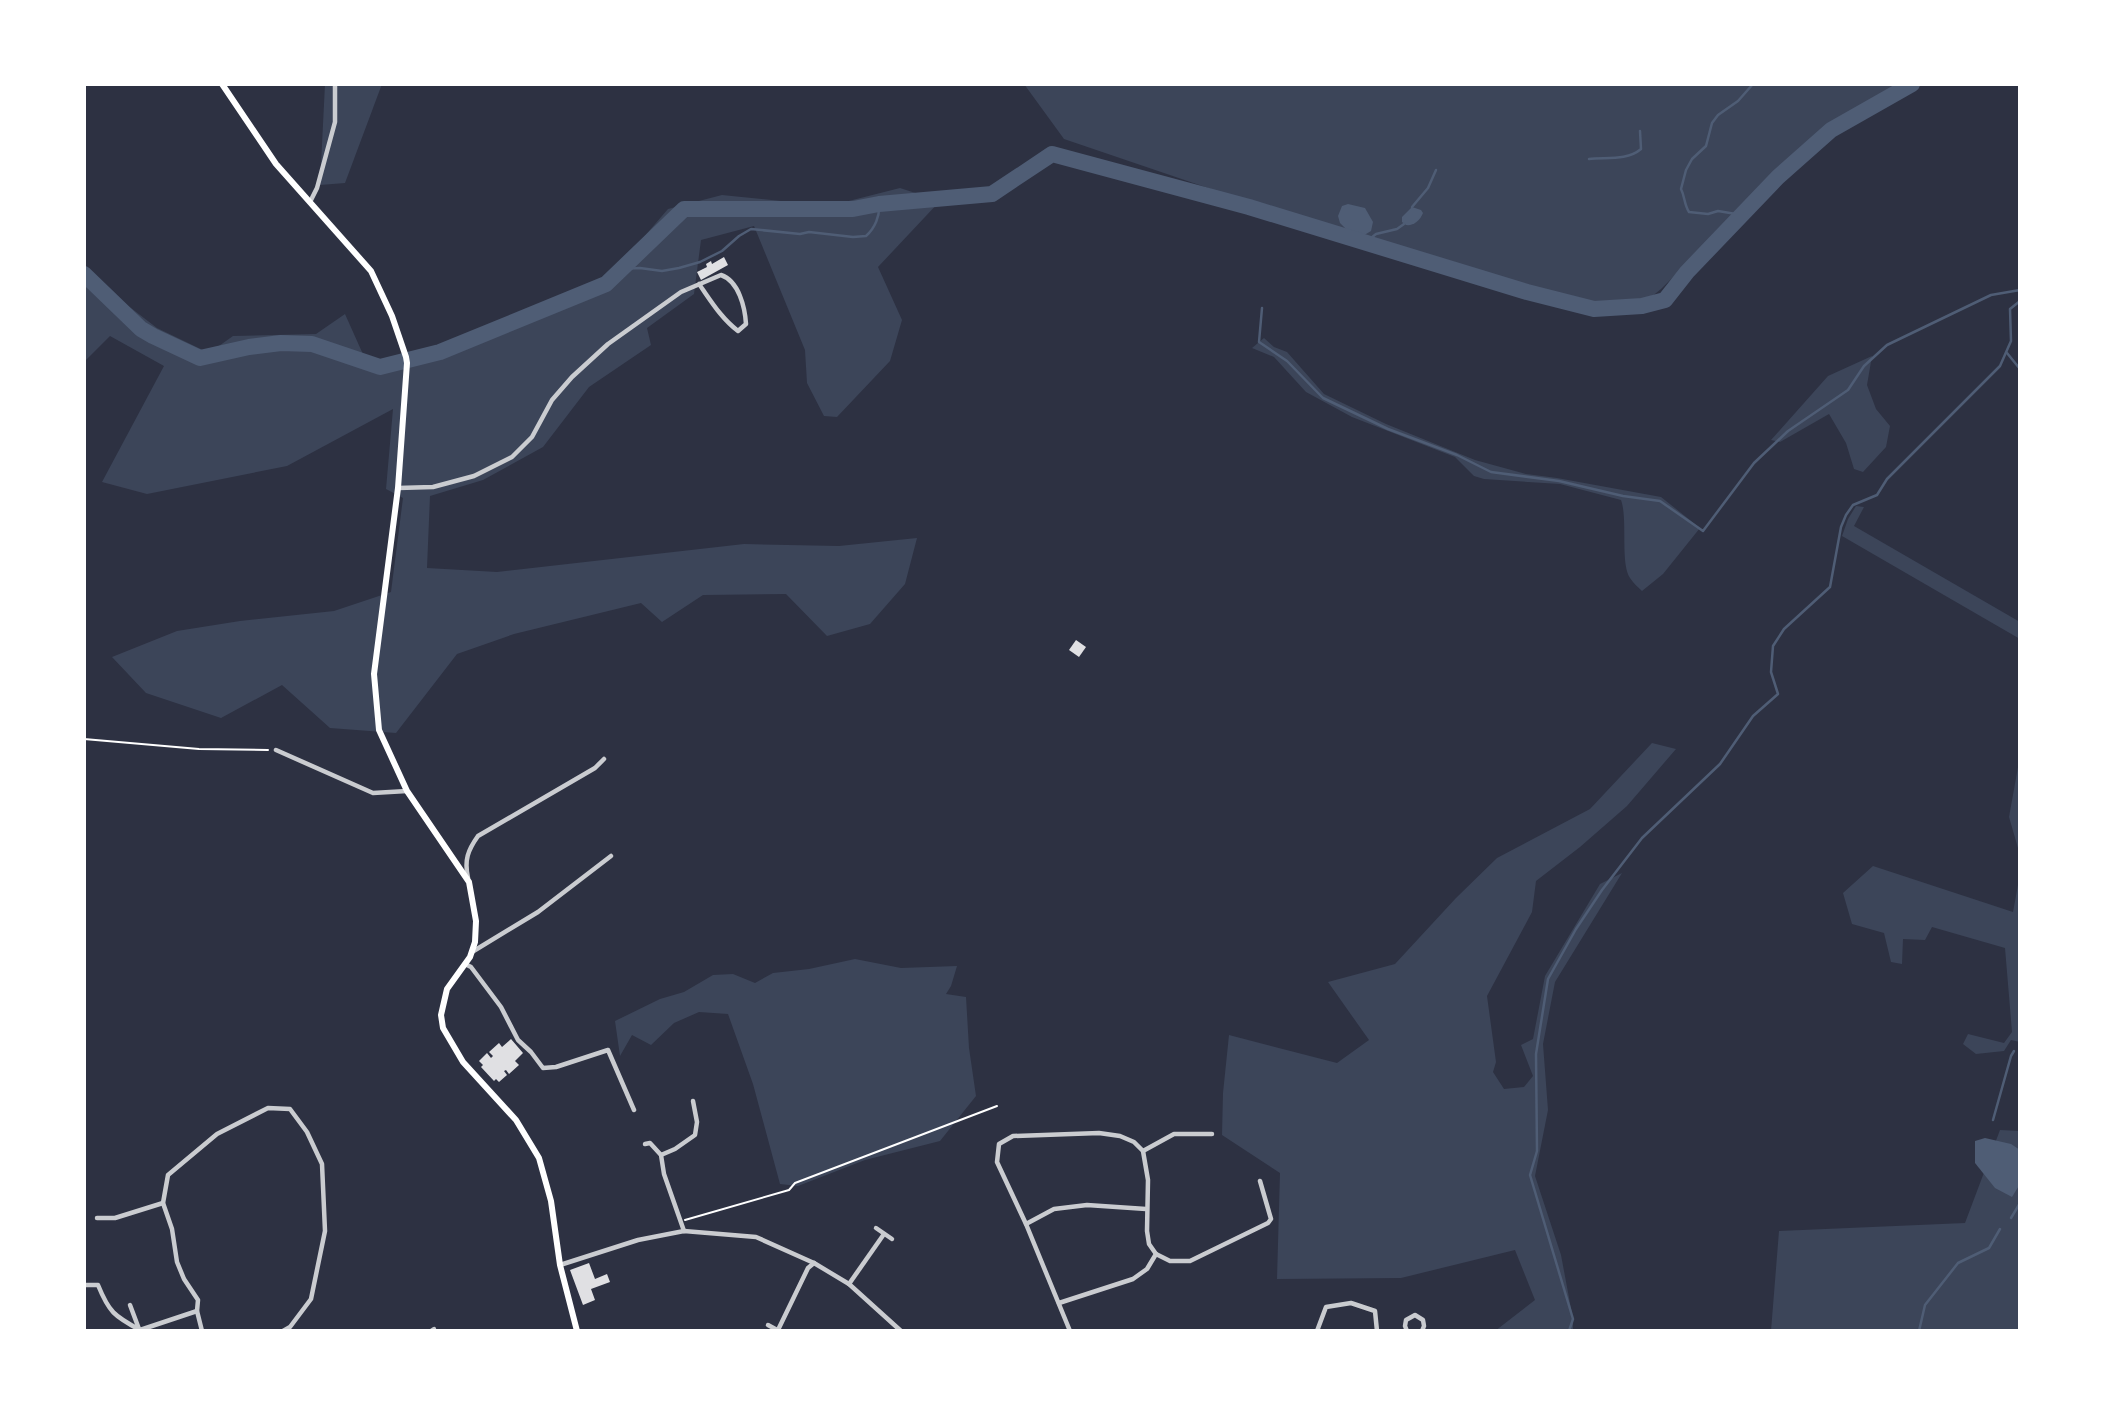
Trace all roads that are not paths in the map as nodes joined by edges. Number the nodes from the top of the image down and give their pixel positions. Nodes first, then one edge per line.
1 (222, 84) edge
2 (335, 84) edge
3 (310, 201) junction
4 (699, 284) junction
5 (398, 488) junction
6 (276, 750) road end
7 (604, 759) dead end
8 (407, 791) junction
9 (611, 856) dead end
10 (469, 882) junction
11 (472, 952) junction
12 (465, 964) junction
13 (693, 1101) dead end
14 (634, 1110) dead end
15 (1212, 1134) dead end
16 (645, 1144) dead end
17 (1143, 1151) junction
18 (661, 1154) junction
19 (1260, 1181) dead end
20 (163, 1203) junction
21 (1146, 1209) junction
22 (97, 1218) dead end
23 (1026, 1224) junction
24 (876, 1228) dead end
25 (684, 1230) junction
26 (884, 1234) junction
27 (892, 1239) dead end
28 (1157, 1254) junction
29 (804, 1259) junction
30 (814, 1263) junction
31 (560, 1265) junction
32 (808, 1268) junction
33 (849, 1284) junction
34 (84, 1285) edge
35 (1059, 1303) junction
36 (130, 1305) dead end
37 (197, 1311) junction
38 (768, 1325) dead end
39 (138, 1330) edge
40 (202, 1331) edge
41 (283, 1331) edge
42 (577, 1331) edge
43 (779, 1331) edge
44 (901, 1331) edge
45 (1070, 1331) edge
46 (1317, 1331) edge
47 (1377, 1331) edge
48 (1407, 1331) edge
49 (1422, 1331) edge

1 - 3 main road
2 - 3 street
3 - 5 main road
4 - 4 street
4 - 5 street
5 - 8 main road
6 - 8 street
7 - 10 street
8 - 10 main road
9 - 11 street
10 - 11 main road
11 - 12 main road
12 - 14 street
12 - 31 main road
13 - 18 street
15 - 17 street
16 - 18 street
17 - 21 street
17 - 23 street
18 - 25 street
19 - 28 street
20 - 22 street
20 - 37 street
20 - 41 street
21 - 23 street
21 - 28 street
23 - 35 street
24 - 26 street
25 - 29 street
25 - 31 street
26 - 27 street
26 - 33 street
28 - 35 street
29 - 30 street
29 - 32 street
30 - 32 street
30 - 33 street
31 - 42 main road
32 - 43 street
33 - 44 street
34 - 39 street
35 - 45 street
36 - 39 street
37 - 39 street
37 - 40 street
38 - 43 street
46 - 47 street
48 - 49 street

